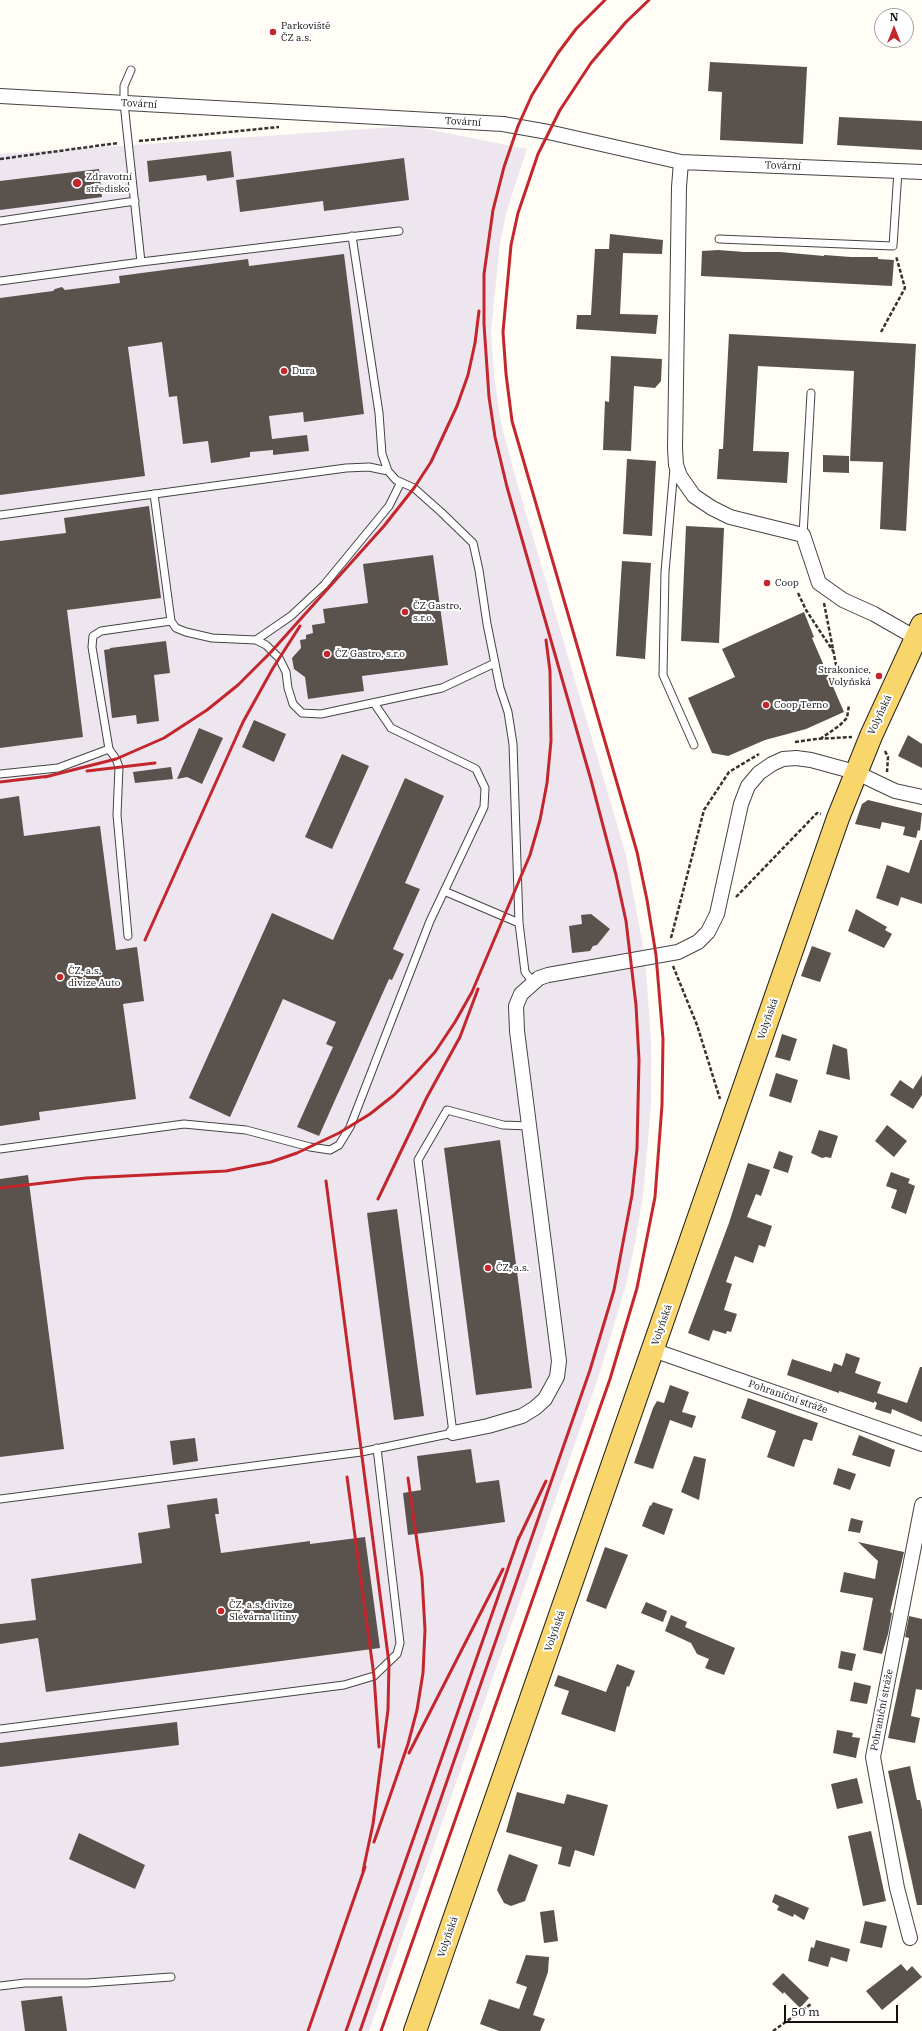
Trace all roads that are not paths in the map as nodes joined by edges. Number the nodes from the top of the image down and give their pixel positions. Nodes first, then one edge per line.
1 (131, 70) dead end
2 (0, 96) edge
3 (124, 103) junction
4 (681, 162) junction
5 (898, 171) junction
6 (922, 172) edge
7 (135, 201) junction
8 (0, 221) edge
9 (399, 231) dead end
10 (352, 236) junction
11 (719, 239) dead end
12 (141, 262) junction
13 (0, 281) edge
14 (811, 393) dead end
15 (675, 448) junction
16 (388, 471) junction
17 (401, 482) junction
18 (154, 494) junction
19 (0, 515) edge
20 (804, 535) junction
21 (171, 621) junction
22 (919, 632) edge
23 (256, 640) junction
24 (495, 663) junction
25 (374, 703) junction
26 (694, 746) dead end
27 (109, 749) junction
28 (855, 772) junction
29 (0, 774) edge
30 (922, 797) edge
31 (444, 891) junction
32 (519, 924) junction
33 (128, 936) dead end
34 (533, 982) junction
35 (529, 1126) junction
36 (0, 1149) edge
37 (653, 1350) junction
38 (453, 1433) junction
39 (922, 1444) edge
40 (377, 1448) junction
41 (0, 1499) edge
42 (922, 1505) edge
43 (0, 1729) edge
44 (910, 1938) dead end
45 (171, 1977) dead end
46 (0, 1986) edge
47 (415, 2031) edge

1 - 3 lane
2 - 3 street, Tovární
3 - 4 street, Tovární
3 - 7 lane
4 - 5 street, Tovární
4 - 15 street
5 - 6 street, Tovární
5 - 11 lane
7 - 8 lane
7 - 12 lane
9 - 10 lane
10 - 12 lane
10 - 16 lane
12 - 13 lane
14 - 20 lane
15 - 20 street
15 - 26 lane
16 - 17 lane
16 - 18 lane
17 - 23 lane
17 - 24 lane
18 - 19 lane
18 - 21 lane
20 - 22 street
21 - 23 lane
21 - 27 lane
22 - 28 main road, Volyňská
23 - 25 lane
24 - 25 lane
24 - 32 lane
25 - 31 lane
27 - 29 lane
27 - 33 lane
28 - 30 street
28 - 34 street
28 - 37 main road, Volyňská
31 - 32 lane
31 - 36 lane
32 - 34 lane
34 - 35 street
35 - 38 street
35 - 38 lane
37 - 39 street, Pohraniční stráže
37 - 47 main road, Volyňská
38 - 40 lane
40 - 41 lane
40 - 43 lane
42 - 44 street, Pohraniční stráže
45 - 46 lane

